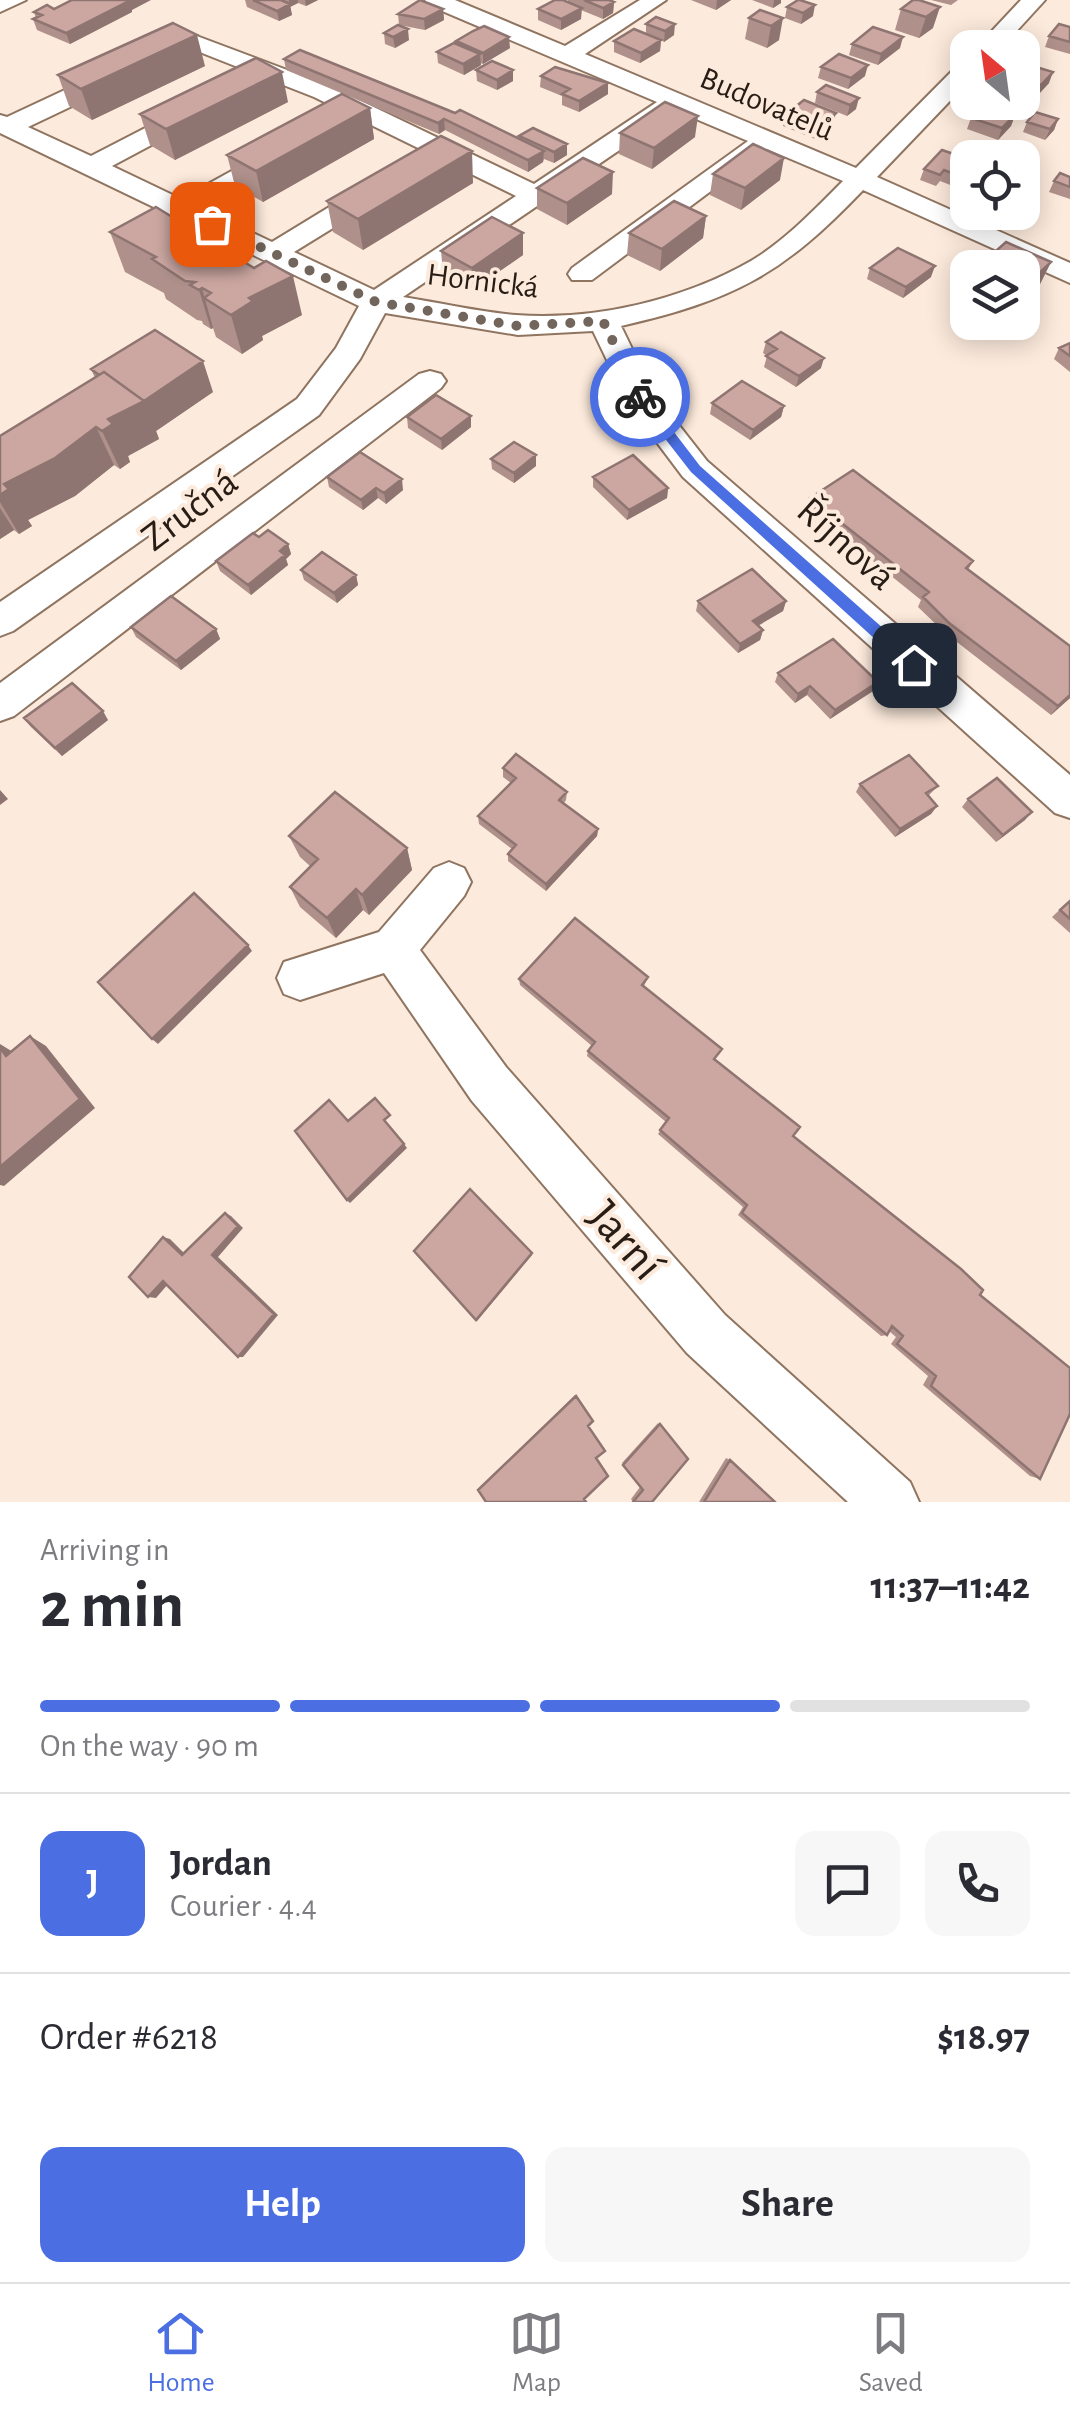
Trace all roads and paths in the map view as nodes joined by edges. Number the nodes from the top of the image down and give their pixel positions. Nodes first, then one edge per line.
1 (15, 0) edge
2 (436, 0) edge
3 (656, 0) edge
4 (1034, 0) edge
5 (0, 6) edge
6 (1005, 30) edge
7 (569, 54) junction
8 (271, 71) junction
9 (950, 86) edge
10 (678, 100) junction
11 (359, 110) junction
12 (4, 125) edge
13 (766, 138) junction
14 (442, 150) junction
15 (91, 167) junction
16 (860, 178) junction
17 (535, 195) junction
18 (182, 208) junction
19 (272, 253) junction
20 (582, 274) dead end
21 (1070, 274) edge
22 (376, 302) junction
23 (603, 321) junction
24 (430, 381) dead end
25 (0, 622) edge
26 (0, 705) edge
27 (1070, 800) edge
28 (449, 882) dead end
29 (393, 949) junction
30 (300, 978) dead end
31 (890, 1502) edge

1 - 5 street
2 - 7 street, Budovatelů
3 - 7 street
4 - 6 street
7 - 10 street, Budovatelů
8 - 11 street
8 - 12 street
8 - 15 street
9 - 16 street, Hornická
10 - 13 street, Budovatelů
10 - 17 street
11 - 14 street
11 - 18 street
12 - 15 street, Hornická
13 - 16 street, Budovatelů
13 - 20 street
14 - 17 street
14 - 19 street
15 - 18 street, Hornická
16 - 21 street, Budovatelů
16 - 23 street, Hornická
17 - 22 street
18 - 19 street, Hornická
19 - 22 street, Hornická
22 - 23 street, Hornická
22 - 25 street, Zručná
23 - 27 street, Říjnová
24 - 26 street, Zručná
28 - 29 street
29 - 30 street
29 - 31 street, Jarní

